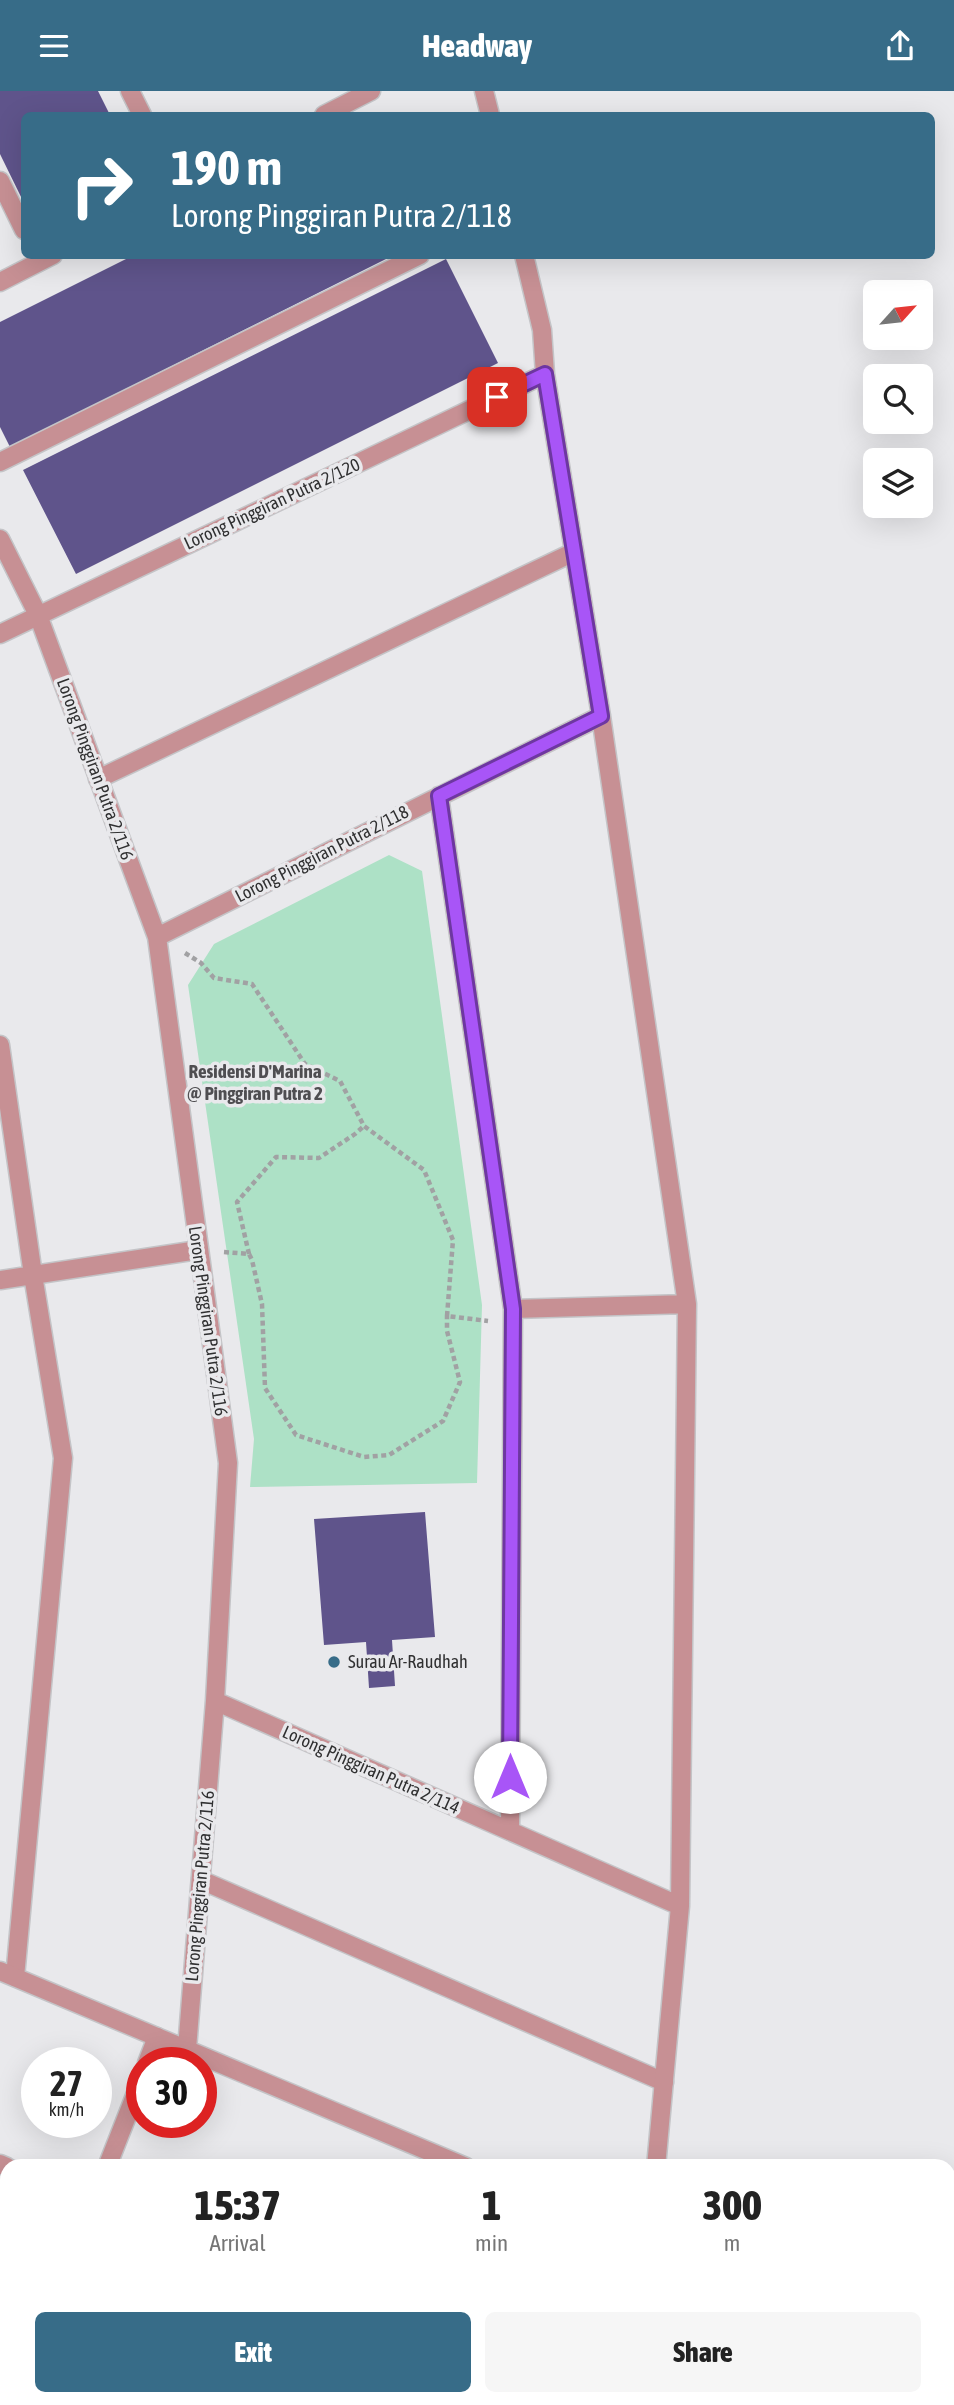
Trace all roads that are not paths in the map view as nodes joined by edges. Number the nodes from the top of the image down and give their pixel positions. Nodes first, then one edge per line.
1 (130, 91) edge
2 (371, 91) edge
3 (484, 91) edge
4 (140, 112) edge
5 (330, 112) edge
6 (489, 112) edge
7 (0, 181) edge
8 (21, 224) edge
9 (41, 259) edge
10 (412, 259) edge
11 (525, 259) edge
12 (0, 282) edge
13 (545, 374) junction
14 (0, 462) edge
15 (0, 539) edge
16 (574, 552) junction
17 (38, 615) junction
18 (0, 634) edge
19 (601, 716) junction
20 (98, 779) junction
21 (439, 796) junction
22 (157, 937) junction
23 (0, 1045) edge
24 (198, 1250) junction
25 (33, 1275) junction
26 (0, 1280) edge
27 (687, 1304) junction
28 (512, 1317) junction
29 (215, 1701) junction
30 (510, 1831) junction
31 (201, 1880) junction
32 (680, 1906) junction
33 (8, 1974) edge
34 (158, 2037) junction
35 (154, 2047) edge
36 (182, 2047) edge
37 (187, 2047) edge
38 (217, 2062) edge
39 (664, 2082) junction
40 (126, 2119) edge
41 (110, 2159) edge
42 (447, 2159) edge
43 (657, 2159) edge

1 - 4 street
2 - 5 street
3 - 6 street
7 - 8 street
9 - 12 street
10 - 14 street
11 - 13 street
13 - 16 street
13 - 17 street, Lorong Pinggiran Putra 2/120
15 - 17 street, Lorong Pinggiran Putra 2/116
16 - 19 street
16 - 20 street
17 - 18 street, Lorong Pinggiran Putra 2/120
17 - 20 street, Lorong Pinggiran Putra 2/116
19 - 21 street, Lorong Pinggiran Putra 2/118
19 - 27 street
20 - 22 street, Lorong Pinggiran Putra 2/116
21 - 22 street, Lorong Pinggiran Putra 2/118
21 - 28 street
22 - 24 street, Lorong Pinggiran Putra 2/116
23 - 25 street
24 - 25 street
24 - 29 street, Lorong Pinggiran Putra 2/116
25 - 26 street
25 - 33 street
27 - 28 street
27 - 32 street
28 - 30 street
29 - 30 street, Lorong Pinggiran Putra 2/114
29 - 31 street, Lorong Pinggiran Putra 2/116
30 - 32 street, Lorong Pinggiran Putra 2/114
31 - 37 street, Lorong Pinggiran Putra 2/116
31 - 39 street
32 - 39 street
33 - 34 street
34 - 35 street
34 - 36 street
38 - 42 street
39 - 43 street
40 - 41 street

